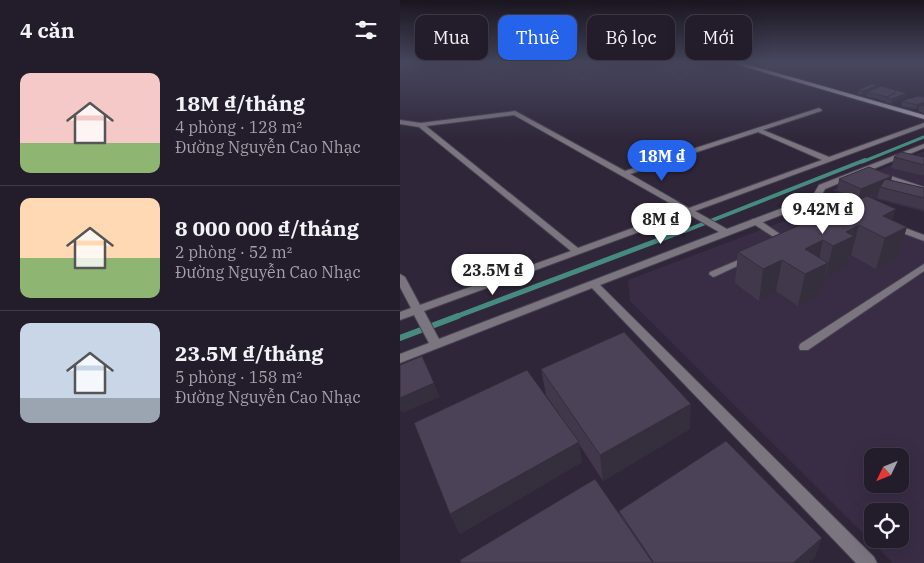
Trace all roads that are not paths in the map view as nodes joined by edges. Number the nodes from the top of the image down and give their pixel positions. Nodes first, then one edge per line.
1 (822, 88) edge
2 (819, 110) dead end
3 (924, 118) edge
4 (400, 122) edge
5 (421, 125) junction
6 (924, 125) edge
7 (760, 131) junction
8 (924, 146) edge
9 (829, 160) junction
10 (866, 169) junction
11 (624, 174) junction
12 (924, 189) edge
13 (815, 199) junction
14 (689, 210) junction
15 (861, 213) edge
16 (755, 221) junction
17 (888, 224) edge
18 (722, 230) junction
19 (794, 238) edge
20 (924, 238) edge
21 (786, 242) junction
22 (777, 246) edge
23 (578, 252) junction
24 (750, 258) edge
25 (924, 267) edge
26 (713, 274) dead end
27 (400, 277) edge
28 (593, 284) junction
29 (419, 311) junction
30 (400, 316) edge
31 (434, 341) junction
32 (804, 347) dead end
33 (400, 359) edge
34 (868, 563) edge

1 - 3 street
2 - 7 street
4 - 5 street
5 - 11 street
5 - 23 street
6 - 9 street
7 - 9 street
7 - 11 street
8 - 10 street
9 - 14 street
10 - 12 lane
10 - 13 street
11 - 14 street
13 - 15 street
13 - 16 street
14 - 18 street
14 - 23 street
16 - 18 street
16 - 21 lane
17 - 20 street
18 - 28 street
19 - 21 lane
21 - 22 lane
23 - 29 street
24 - 26 lane
25 - 32 lane
27 - 29 street
28 - 31 street
28 - 34 street
29 - 30 street
29 - 31 street
31 - 33 street

